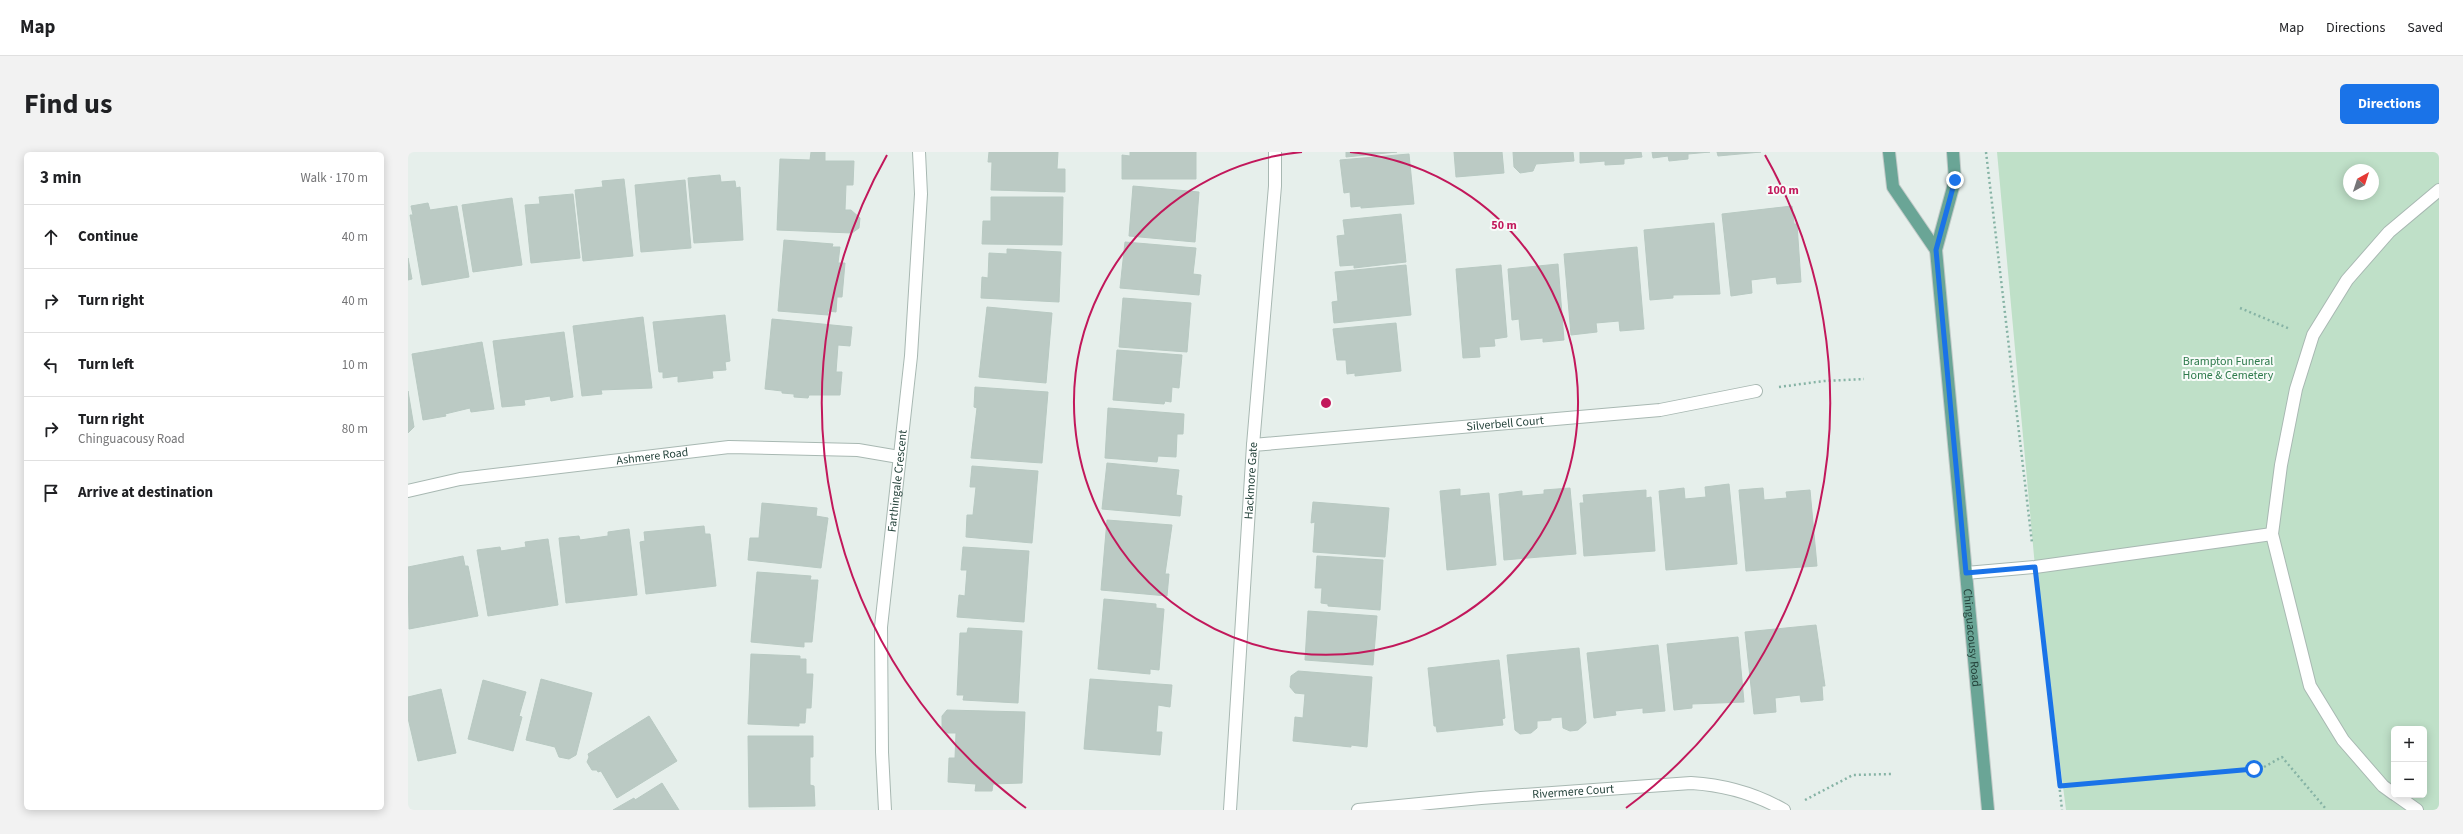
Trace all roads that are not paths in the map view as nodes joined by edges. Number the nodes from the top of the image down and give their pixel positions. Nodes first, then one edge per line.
1 (919, 152) edge
2 (1275, 152) edge
3 (1889, 152) edge
4 (1952, 152) edge
5 (2439, 190) edge
6 (1936, 250) junction
7 (1756, 391) road end
8 (1253, 446) junction
9 (899, 457) junction
10 (408, 491) edge
11 (2272, 534) junction
12 (1966, 573) junction
13 (2391, 791) edge
14 (2400, 798) edge
15 (886, 810) edge
16 (1230, 810) edge
17 (1358, 810) edge
18 (1784, 810) edge
19 (1988, 810) edge
20 (2417, 810) edge

1 - 9 street, Farthingale Crescent
2 - 8 street, Hackmore Gate
3 - 6 main road, Chinguacousy Road
4 - 6 main road, Chinguacousy Road
5 - 11 street
6 - 12 main road, Chinguacousy Road
7 - 8 street, Silverbell Court
8 - 16 street, Hackmore Gate
9 - 10 street, Ashmere Road
9 - 15 street, Farthingale Crescent
11 - 12 street
11 - 13 street
12 - 19 main road, Chinguacousy Road
14 - 20 street
17 - 18 street, Rivermere Court

